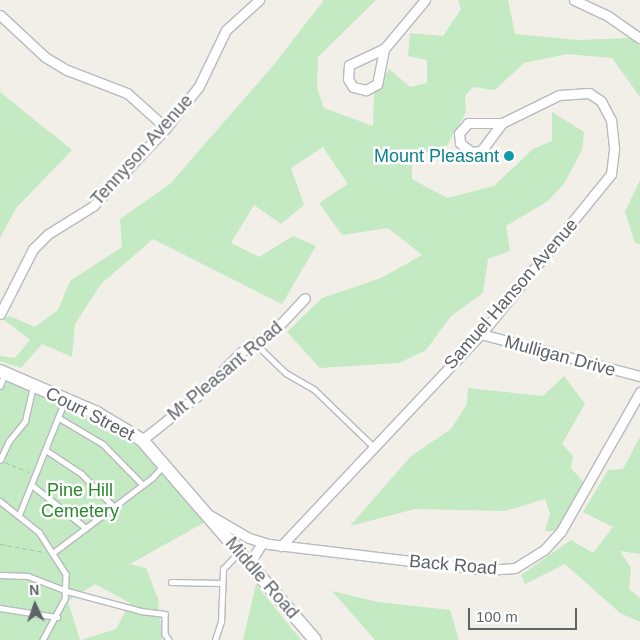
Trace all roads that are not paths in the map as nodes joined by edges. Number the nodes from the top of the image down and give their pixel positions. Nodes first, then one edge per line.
1 (259, 0) edge
2 (425, 0) edge
3 (574, 0) edge
4 (0, 15) edge
5 (640, 38) edge
6 (384, 49) junction
7 (502, 123) junction
8 (166, 128) junction
9 (305, 298) dead end
10 (0, 314) edge
11 (481, 334) junction
12 (256, 344) junction
13 (640, 376) edge
14 (2, 377) edge
15 (33, 386) junction
16 (640, 392) edge
17 (65, 400) junction
18 (59, 418) junction
19 (142, 440) junction
20 (374, 447) junction
21 (46, 450) junction
22 (0, 460) edge
23 (164, 464) junction
24 (32, 485) junction
25 (143, 485) junction
26 (0, 501) edge
27 (114, 507) junction
28 (19, 515) junction
29 (210, 516) junction
30 (86, 528) junction
31 (262, 543) junction
32 (281, 546) junction
33 (54, 552) junction
34 (239, 552) junction
35 (249, 564) junction
36 (0, 575) edge
37 (171, 582) dead end
38 (222, 583) junction
39 (67, 592) junction
40 (0, 608) edge
41 (57, 617) junction
42 (43, 640) edge
43 (169, 640) edge
44 (215, 640) edge
45 (315, 640) edge

1 - 8 street, Tennyson Avenue
2 - 6 street
3 - 5 street
4 - 8 street
6 - 6 street
7 - 7 street, Samuel Hanson Avenue
7 - 11 street, Samuel Hanson Avenue
8 - 10 street, Tennyson Avenue
9 - 12 street, Mt Pleasant Road
11 - 13 street, Mulligan Drive
11 - 20 street, Samuel Hanson Avenue
12 - 19 street, Mt Pleasant Road
12 - 20 lane
14 - 15 street, Court Street
15 - 17 street, Court Street
15 - 22 lane
16 - 32 street, Back Road
17 - 18 lane
17 - 19 street, Court Street
18 - 21 lane
18 - 25 lane
19 - 23 street, Court Street
20 - 32 street, Samuel Hanson Avenue
21 - 24 lane
21 - 27 lane
23 - 25 lane
23 - 29 street, Court Street
24 - 28 lane
24 - 30 lane
25 - 27 lane
26 - 28 lane
27 - 30 lane
28 - 33 lane
29 - 31 street, Back Road
29 - 34 street, Middle Road
30 - 33 lane
31 - 32 street, Back Road
31 - 35 street
33 - 39 lane
34 - 35 street, Middle Road
34 - 38 lane
35 - 45 street, Middle Road
36 - 39 lane
37 - 38 lane
38 - 44 lane
39 - 41 lane
39 - 43 lane
40 - 41 lane
41 - 42 lane

